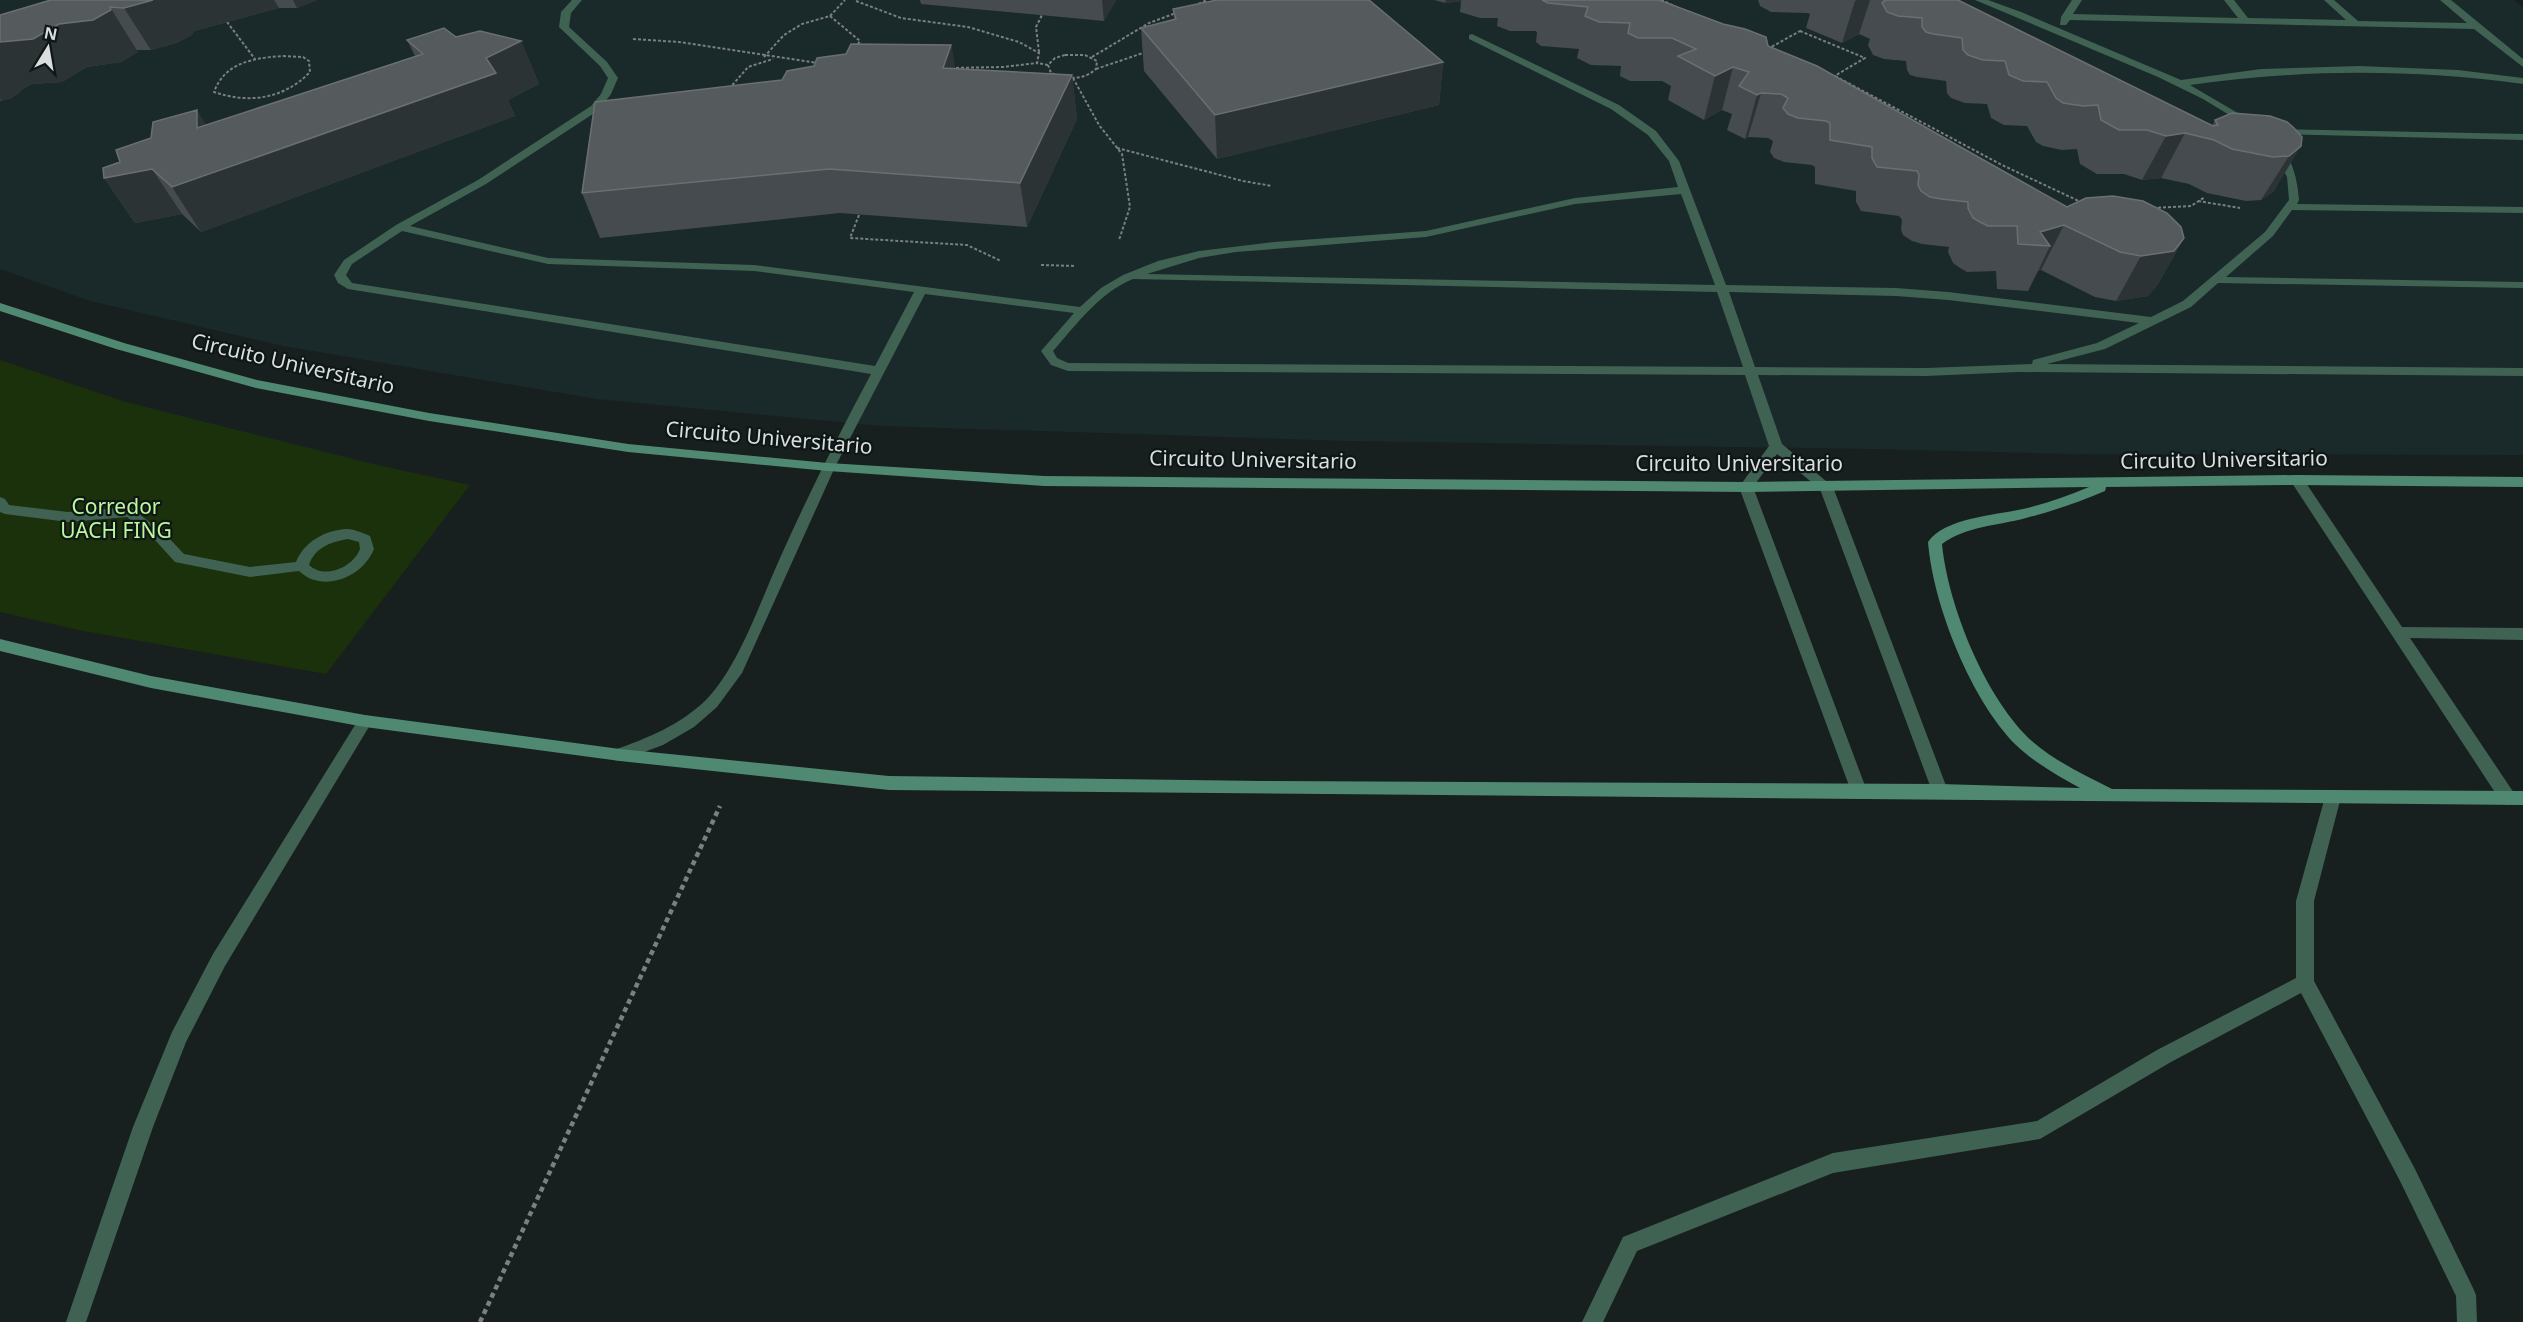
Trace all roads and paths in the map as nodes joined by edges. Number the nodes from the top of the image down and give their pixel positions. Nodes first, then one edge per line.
1 (577, 0) edge
2 (845, 0) edge
3 (855, 0) edge
4 (1207, 0) edge
5 (1661, 0) edge
6 (1980, 0) edge
7 (2077, 0) edge
8 (2229, 0) edge
9 (2329, 0) edge
10 (2445, 0) edge
11 (1683, 9) edge
12 (219, 13) dead end
13 (1042, 15) dead end
14 (830, 16) junction
15 (2066, 18) junction
16 (2245, 21) junction
17 (2356, 24) junction
18 (2478, 26) junction
19 (2058, 30) junction
20 (1472, 37) dead end
21 (1838, 37) dead end
22 (1829, 43) junction
23 (1148, 51) dead end
24 (852, 52) edge
25 (1039, 53) junction
26 (764, 57) dead end
27 (1092, 57) junction
28 (255, 59) junction
29 (774, 59) dead end
30 (1037, 63) junction
31 (2523, 64) edge
32 (1048, 65) junction
33 (944, 68) edge
34 (1096, 69) junction
35 (1758, 74) junction
36 (1835, 76) junction
37 (1073, 78) junction
38 (1747, 78) edge
39 (2523, 81) edge
40 (2179, 83) junction
41 (272, 96) junction
42 (728, 97) edge
43 (278, 103) edge
44 (2260, 132) edge
45 (2272, 132) edge
46 (2523, 137) edge
47 (2272, 145) edge
48 (1116, 148) junction
49 (1272, 186) dead end
50 (1685, 190) junction
51 (2205, 197) edge
52 (2085, 204) edge
53 (2290, 207) junction
54 (2148, 208) edge
55 (2523, 210) edge
56 (859, 215) edge
57 (400, 227) junction
58 (1116, 248) dead end
59 (1002, 261) dead end
60 (1033, 265) dead end
61 (1079, 266) dead end
62 (1125, 277) junction
63 (2218, 280) junction
64 (2523, 285) edge
65 (922, 289) junction
66 (1722, 289) junction
67 (0, 307) edge
68 (1083, 311) junction
69 (2153, 321) junction
70 (2018, 368) junction
71 (1751, 370) junction
72 (880, 371) junction
73 (2523, 372) edge
74 (1776, 446) junction
75 (828, 467) junction
76 (2297, 480) junction
77 (2523, 482) edge
78 (2108, 484) junction
79 (1746, 487) junction
80 (1826, 487) junction
81 (0, 502) edge
82 (302, 566) dead end
83 (2397, 632) junction
84 (2523, 634) edge
85 (0, 645) edge
86 (365, 721) junction
87 (620, 755) junction
88 (738, 768) junction
89 (1859, 791) junction
90 (1940, 791) junction
91 (2110, 796) junction
92 (2333, 797) junction
93 (2516, 798) edge
94 (2305, 982) junction
95 (76, 1322) edge
96 (480, 1322) edge
97 (1592, 1322) edge
98 (2467, 1322) edge

1 - 57 street
2 - 14 path
3 - 25 path
4 - 27 path
5 - 11 path
6 - 19 street
7 - 15 street
8 - 16 street
9 - 17 street
10 - 18 street
12 - 28 path
13 - 25 path
14 - 24 path
14 - 26 path
15 - 16 street
15 - 19 street
16 - 17 street
17 - 18 street
18 - 31 street
19 - 40 street
20 - 50 street
21 - 22 path
22 - 35 path
22 - 36 path
23 - 34 path
25 - 30 path
27 - 32 path
27 - 34 path
28 - 41 path
28 - 41 path
29 - 42 path
30 - 32 path
30 - 33 path
32 - 37 path
34 - 37 path
35 - 36 path
35 - 38 path
36 - 52 path
37 - 48 path
39 - 40 street
40 - 44 street
41 - 43 path
45 - 46 street
47 - 53 street
48 - 49 path
48 - 58 path
50 - 62 street
50 - 66 street
51 - 54 path
53 - 55 street
53 - 63 street
56 - 59 path
57 - 65 street
57 - 72 street
60 - 61 path
62 - 66 street
62 - 68 street
63 - 64 street
63 - 69 street
65 - 68 street
65 - 72 street
66 - 69 street
66 - 71 street
67 - 75 main road, Circuito Universitario
68 - 71 street
69 - 70 street
70 - 71 street
70 - 73 street
71 - 74 street
72 - 75 street
74 - 79 street
74 - 80 street
75 - 79 main road, Circuito Universitario
75 - 87 street
76 - 77 main road, Circuito Universitario
76 - 78 main road, Circuito Universitario
76 - 83 street
78 - 80 main road, Circuito Universitario
78 - 91 main road
79 - 80 main road, Circuito Universitario
79 - 89 street
80 - 90 street
81 - 82 street
83 - 84 street
83 - 93 street
85 - 86 main road
86 - 87 main road
86 - 95 street
87 - 88 main road
88 - 89 main road
88 - 96 path
89 - 90 main road
90 - 91 main road
91 - 92 main road
92 - 93 main road
92 - 94 street
94 - 97 street
94 - 98 street

